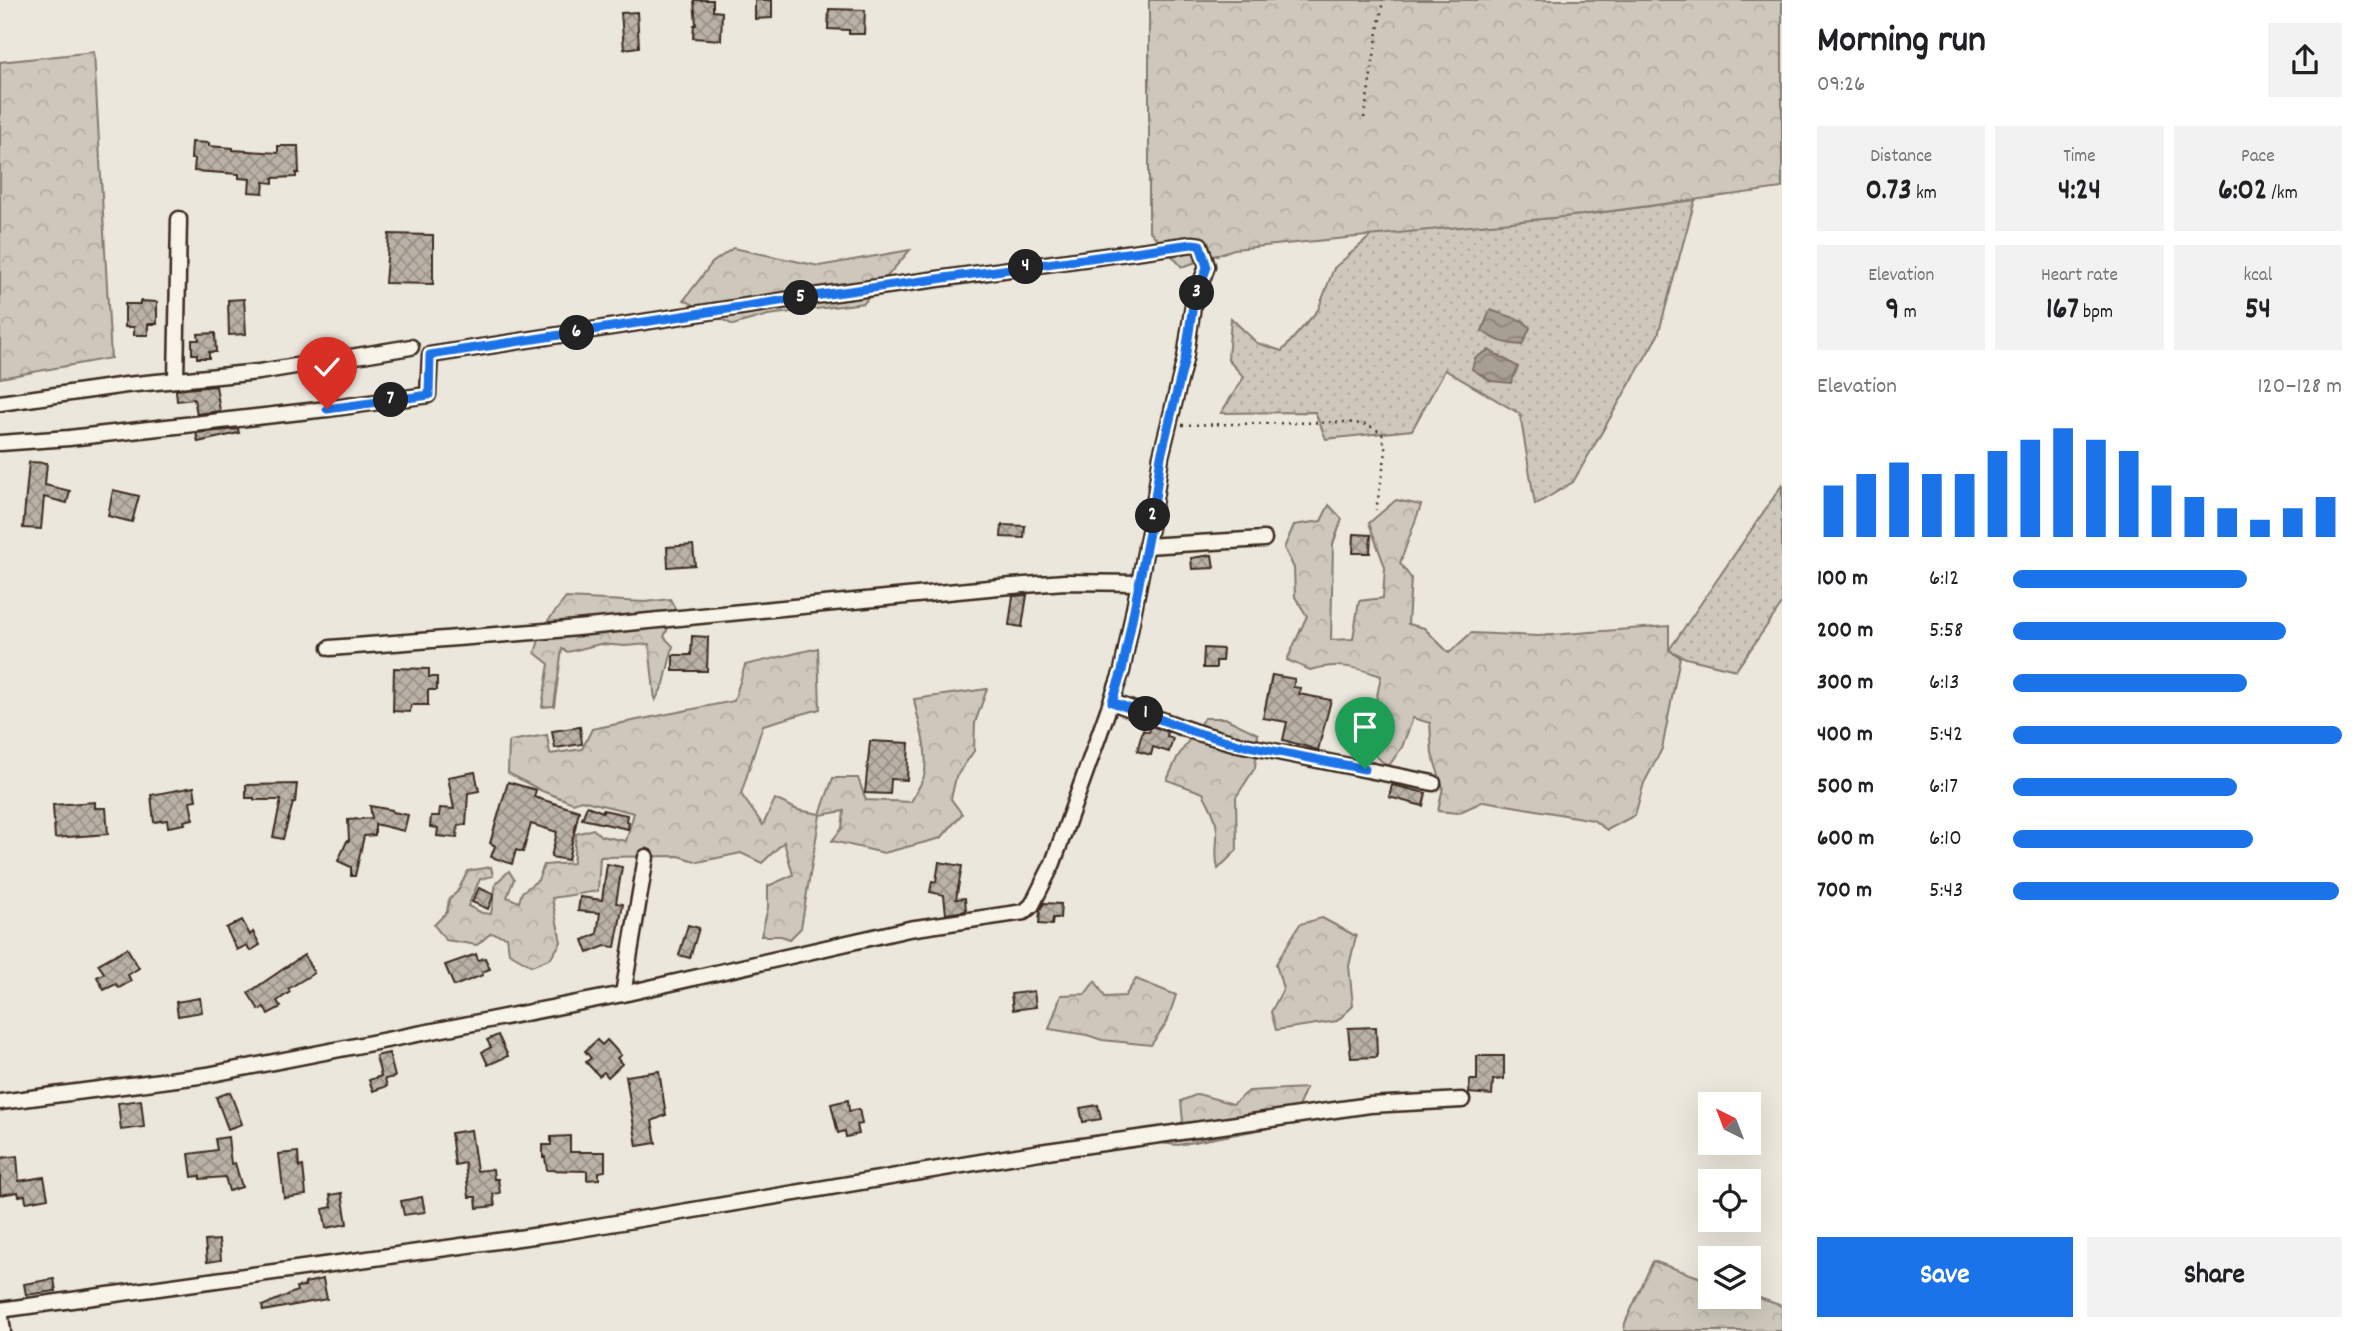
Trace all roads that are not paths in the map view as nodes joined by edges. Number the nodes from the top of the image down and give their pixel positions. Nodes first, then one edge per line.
1 (179, 219) dead end
2 (411, 347) dead end
3 (176, 380) junction
4 (0, 403) edge
5 (0, 443) edge
6 (1264, 539) dead end
7 (1146, 546) junction
8 (1138, 583) junction
9 (330, 648) dead end
10 (1112, 702) junction
11 (1433, 783) dead end
12 (646, 857) dead end
13 (623, 994) junction
14 (1462, 1100) dead end
15 (0, 1102) edge
16 (0, 1310) edge
17 (4, 1331) edge

1 - 3 street
2 - 3 street
3 - 4 street
5 - 7 street
6 - 7 street
7 - 8 street
8 - 9 street
8 - 10 street
10 - 11 street
10 - 13 street
12 - 13 street
13 - 15 street
14 - 16 street
16 - 17 street

